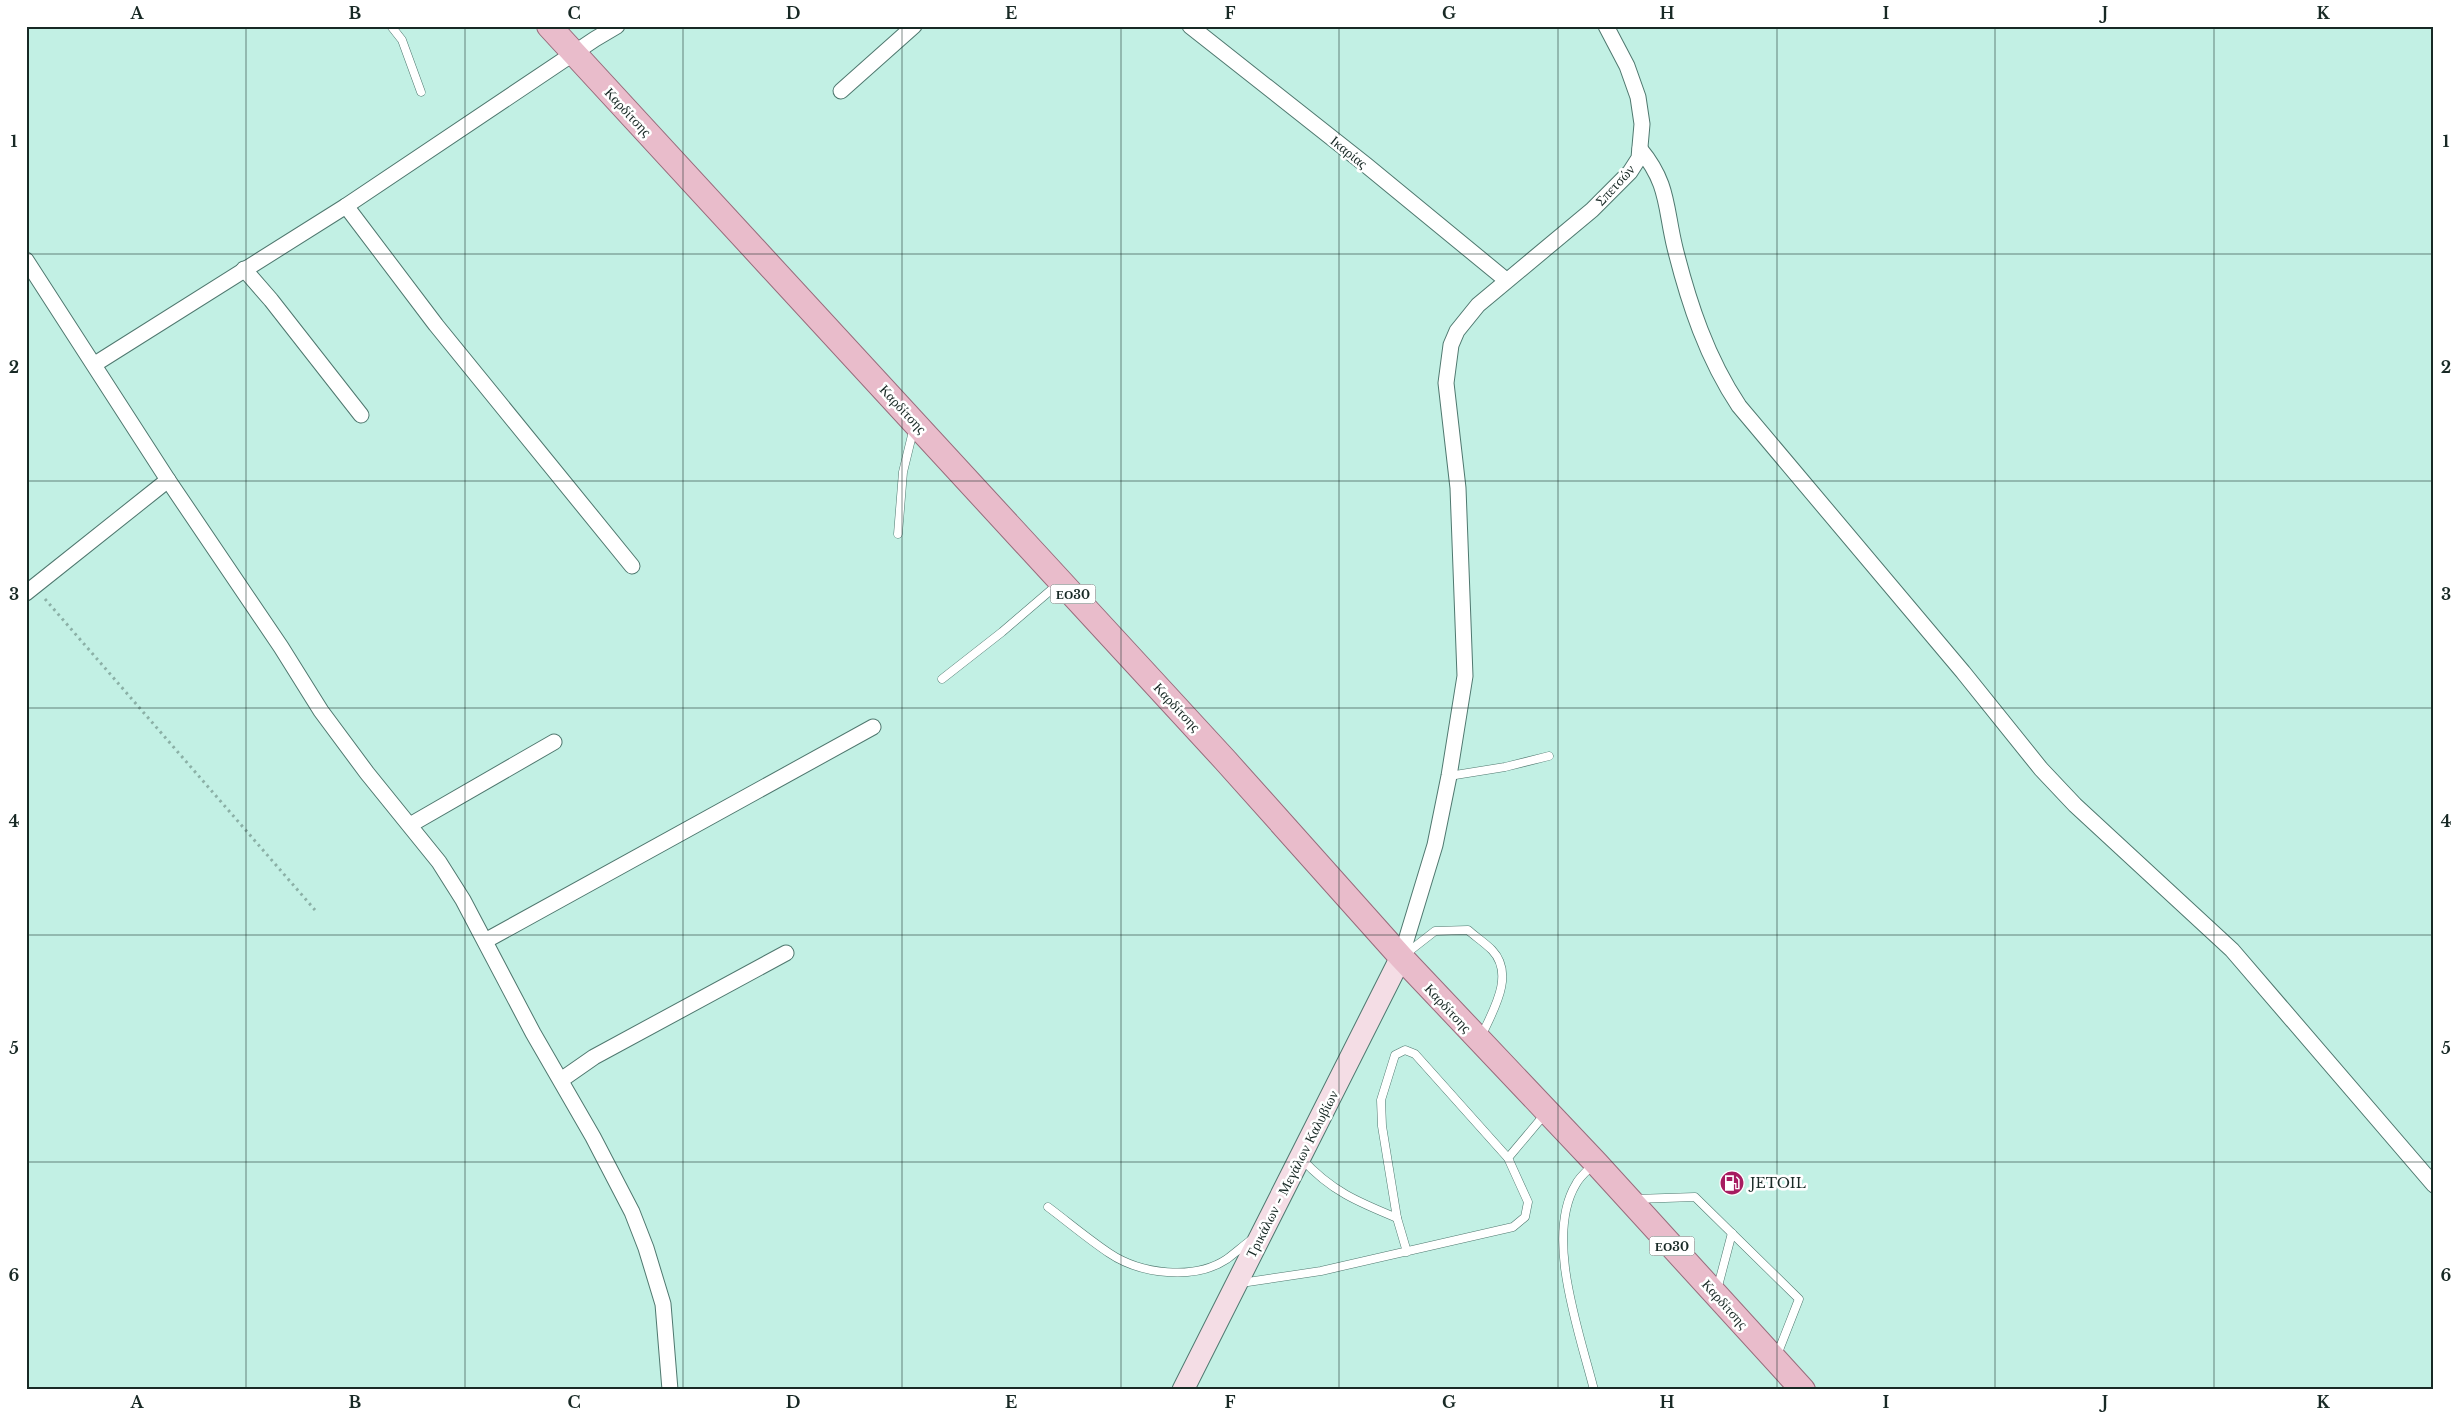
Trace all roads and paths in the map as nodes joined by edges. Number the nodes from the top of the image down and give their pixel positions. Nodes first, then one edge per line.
1 (391, 26) edge
2 (549, 26) edge
3 (617, 26) edge
4 (914, 26) edge
5 (1190, 26) edge
6 (1606, 26) edge
7 (574, 54) junction
8 (841, 91) dead end
9 (420, 92) dead end
10 (1640, 149) junction
11 (346, 206) junction
12 (26, 260) edge
13 (244, 269) junction
14 (1506, 280) junction
15 (95, 364) junction
16 (361, 416) dead end
17 (916, 423) junction
18 (168, 480) junction
19 (898, 534) dead end
20 (632, 566) dead end
21 (1061, 582) junction
22 (30, 590) edge
23 (942, 679) dead end
24 (873, 727) dead end
25 (554, 742) dead end
26 (1548, 756) dead end
27 (1449, 776) junction
28 (410, 825) junction
29 (315, 910) dead end
30 (485, 941) junction
31 (786, 953) dead end
32 (1401, 957) junction
33 (1479, 1041) junction
34 (561, 1080) junction
35 (1547, 1111) junction
36 (1300, 1158) junction
37 (1508, 1158) junction
38 (1596, 1163) junction
39 (2434, 1185) edge
40 (1629, 1199) junction
41 (1048, 1207) dead end
42 (1397, 1218) junction
43 (1266, 1227) junction
44 (1732, 1233) junction
45 (1407, 1252) junction
46 (1237, 1284) junction
47 (1716, 1294) junction
48 (1776, 1359) junction
49 (670, 1390) edge
50 (1183, 1390) edge
51 (1594, 1390) edge
52 (1803, 1390) edge

1 - 9 lane
2 - 7 main road, Καρδίτσης / ΕΟ30
3 - 7 street
4 - 8 street
5 - 14 street, Ικαρίας
6 - 10 street, Σπετσών
7 - 11 street
7 - 17 main road, Καρδίτσης / ΕΟ30
10 - 14 street, Σπετσών
10 - 39 street
11 - 13 street
11 - 20 street
12 - 15 street
13 - 15 street
13 - 16 street
14 - 27 street, Σπετσών
15 - 18 street
17 - 19 lane
17 - 21 main road, Καρδίτσης / ΕΟ30
18 - 22 street
18 - 28 street
21 - 23 lane
21 - 32 main road, Καρδίτσης / ΕΟ30
22 - 29 path
24 - 30 street
25 - 28 street
26 - 27 lane
27 - 32 street, Σπετσών
28 - 30 street
30 - 34 street
31 - 34 street
32 - 33 main road, Καρδίτσης / ΕΟ30
32 - 33 lane
32 - 36 street, Τρικάλων - Μεγάλων Καλυβίων
33 - 35 main road, Καρδίτσης / ΕΟ30
34 - 49 street
35 - 37 lane
35 - 38 main road, Καρδίτσης / ΕΟ30
36 - 42 lane
36 - 43 street, Τρικάλων - Μεγάλων Καλυβίων
37 - 42 lane
37 - 45 lane
38 - 40 main road, Καρδίτσης / ΕΟ30
38 - 51 lane
40 - 44 lane
40 - 47 main road, Καρδίτσης / ΕΟ30
41 - 43 lane
42 - 45 lane
43 - 46 street, Τρικάλων - Μεγάλων Καλυβίων
44 - 47 lane
44 - 48 lane
45 - 46 lane
46 - 50 street, Τρικάλων - Μεγάλων Καλυβίων
47 - 48 main road, Καρδίτσης / ΕΟ30
48 - 52 main road, Καρδίτσης / ΕΟ30

